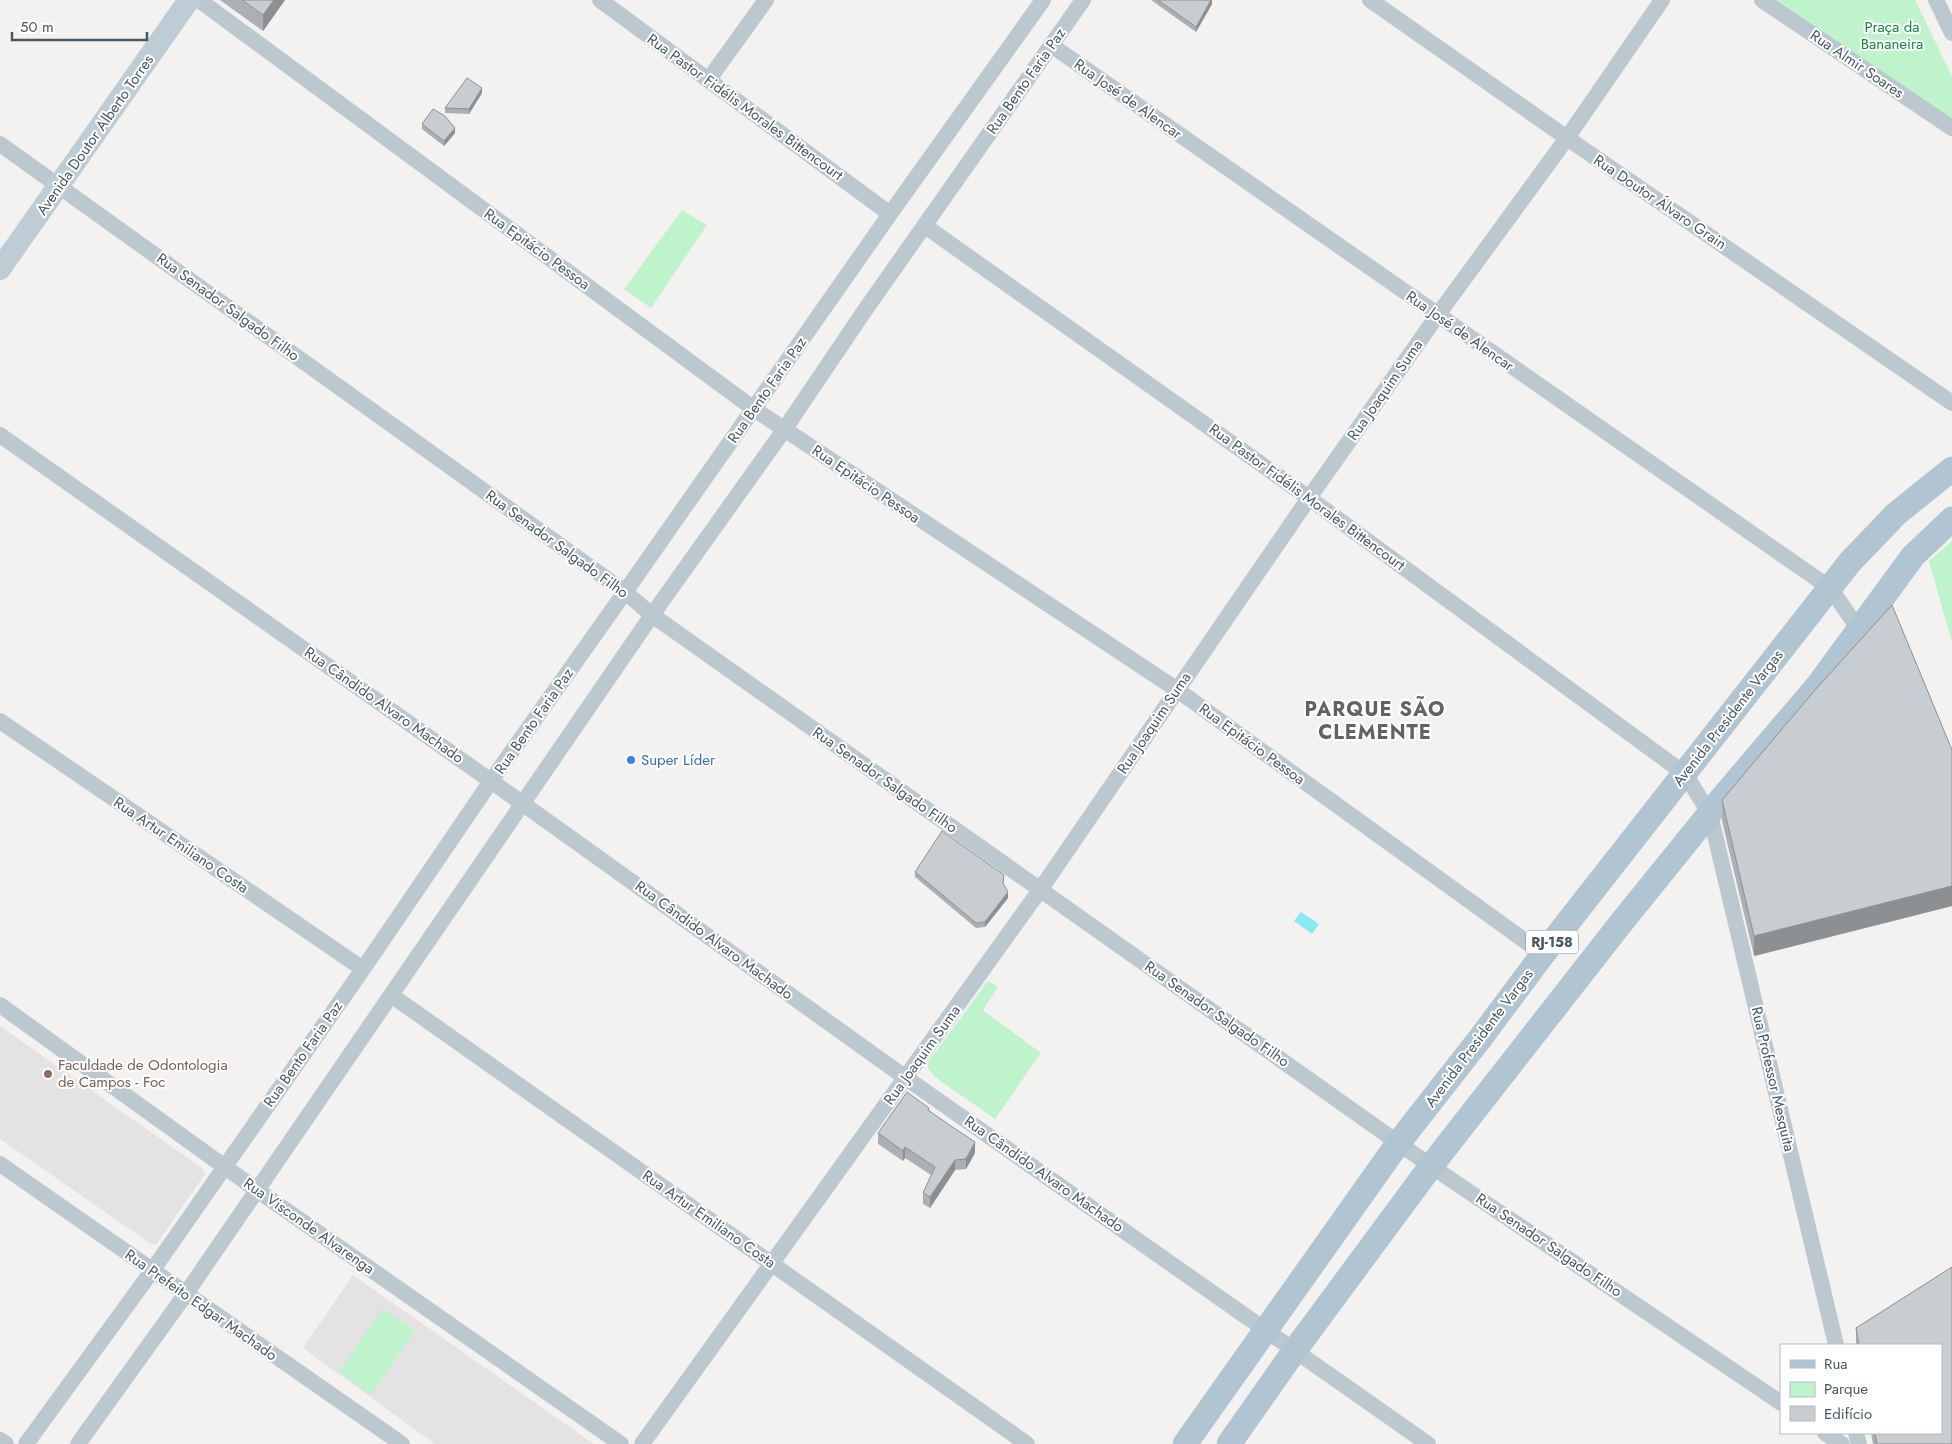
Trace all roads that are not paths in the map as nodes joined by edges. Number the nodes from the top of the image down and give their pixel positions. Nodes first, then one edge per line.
1 (188, 0) edge
2 (199, 0) edge
3 (600, 0) edge
4 (766, 0) edge
5 (1043, 0) edge
6 (1083, 0) edge
7 (1370, 0) edge
8 (1662, 0) edge
9 (1762, 0) edge
10 (1936, 0) edge
11 (1950, 23) edge
12 (1051, 45) junction
13 (709, 79) junction
14 (1952, 128) edge
15 (1567, 138) junction
16 (0, 144) edge
17 (59, 186) junction
18 (890, 214) junction
19 (925, 226) junction
20 (0, 269) edge
21 (1437, 316) junction
22 (1952, 403) edge
23 (754, 408) junction
24 (784, 430) junction
25 (0, 435) edge
26 (1952, 469) edge
27 (1309, 498) junction
28 (1952, 519) edge
29 (1830, 588) junction
30 (626, 592) junction
31 (652, 615) junction
32 (1858, 628) junction
33 (1176, 689) junction
34 (0, 721) edge
35 (1685, 774) junction
36 (491, 781) junction
37 (522, 803) junction
38 (1710, 814) junction
39 (1040, 890) junction
40 (1543, 954) junction
41 (363, 969) junction
42 (391, 995) junction
43 (0, 1005) edge
44 (906, 1078) junction
45 (1399, 1142) junction
46 (0, 1164) edge
47 (225, 1166) junction
48 (1431, 1166) junction
49 (258, 1190) junction
50 (772, 1264) junction
51 (152, 1272) junction
52 (185, 1294) junction
53 (1265, 1330) junction
54 (1836, 1344) edge
55 (1295, 1350) junction
56 (1780, 1402) edge
57 (1827, 1434) edge
58 (0, 1440) edge
59 (6, 1444) edge
60 (26, 1444) edge
61 (78, 1444) edge
62 (402, 1444) edge
63 (621, 1444) edge
64 (642, 1444) edge
65 (1026, 1444) edge
66 (1185, 1444) edge
67 (1229, 1444) edge
68 (1428, 1444) edge
69 (1842, 1444) edge

1 - 17 main road, Avenida Doutor Alberto Torres
2 - 23 street, Rua Epitácio Pessoa
3 - 13 street, Rua Pastor Fidélis Morales Bittencourt
4 - 13 street
5 - 18 street, Rua Bento Faria Paz
6 - 12 street, Rua Bento Faria Paz
7 - 15 street, Rua Doutor Álvaro Grain
8 - 15 street, Rua Joaquim Suma
9 - 14 street, Rua Almir Soares
10 - 11 street
12 - 19 street, Rua Bento Faria Paz
12 - 21 street, Rua José de Alencar
13 - 18 street, Rua Pastor Fidélis Morales Bittencourt
15 - 21 street, Rua Joaquim Suma
15 - 22 street, Rua Doutor Álvaro Grain
16 - 17 street, Rua Senador Salgado Filho
17 - 20 main road, Avenida Doutor Alberto Torres
17 - 30 street, Rua Senador Salgado Filho
18 - 23 street, Rua Bento Faria Paz
19 - 24 street, Rua Bento Faria Paz
19 - 27 street, Rua Pastor Fidélis Morales Bittencourt
21 - 27 street, Rua Joaquim Suma
21 - 29 street, Rua José de Alencar
23 - 24 street, Rua Epitácio Pessoa
23 - 30 street, Rua Bento Faria Paz
24 - 31 street, Rua Bento Faria Paz
24 - 33 street, Rua Epitácio Pessoa
25 - 36 street, Rua Cândido Alvaro Machado
26 - 29 main road, Avenida Presidente Vargas / RJ-158
27 - 33 street, Rua Joaquim Suma
27 - 35 street, Rua Pastor Fidélis Morales Bittencourt
28 - 32 main road, RJ-158
29 - 32 street, Rua José de Alencar
29 - 35 main road, Avenida Presidente Vargas / RJ-158
30 - 31 street, Rua Senador Salgado Filho
30 - 36 street, Rua Bento Faria Paz
31 - 37 street, Rua Bento Faria Paz
31 - 39 street, Rua Senador Salgado Filho
32 - 38 main road, RJ-158
33 - 39 street, Rua Joaquim Suma
33 - 40 street, Rua Epitácio Pessoa
34 - 41 street, Rua Artur Emiliano Costa
35 - 38 street, Rua Professor Mesquita
35 - 40 main road, Avenida Presidente Vargas / RJ-158
36 - 37 street, Rua Cândido Alvaro Machado
36 - 41 street, Rua Bento Faria Paz
37 - 42 street, Rua Bento Faria Paz
37 - 44 street, Rua Cândido Alvaro Machado
38 - 48 main road, RJ-158
38 - 54 street, Rua Professor Mesquita
39 - 44 street, Rua Joaquim Suma
39 - 45 street, Rua Senador Salgado Filho
40 - 45 main road, Avenida Presidente Vargas / RJ-158
41 - 47 street, Rua Bento Faria Paz
42 - 49 street, Rua Bento Faria Paz
42 - 50 street, Rua Artur Emiliano Costa
43 - 47 street, Rua Visconde Alvarenga
44 - 50 street, Rua Joaquim Suma
44 - 53 street, Rua Cândido Alvaro Machado
45 - 48 street, Rua Senador Salgado Filho
45 - 53 main road, Avenida Presidente Vargas / RJ-158
46 - 51 street, Rua Prefeito Edgar Machado
47 - 49 street, Rua Visconde Alvarenga
47 - 51 street, Rua Bento Faria Paz
48 - 55 main road, RJ-158
48 - 56 street, Rua Senador Salgado Filho
49 - 52 street, Rua Bento Faria Paz
49 - 63 street, Rua Visconde Alvarenga
50 - 64 street, Rua Joaquim Suma
50 - 65 street, Rua Artur Emiliano Costa
51 - 52 street, Rua Prefeito Edgar Machado
51 - 60 street, Rua Bento Faria Paz
52 - 61 street, Rua Bento Faria Paz
52 - 62 street, Rua Prefeito Edgar Machado
53 - 55 street, Rua Cândido Alvaro Machado
53 - 66 main road, Avenida Presidente Vargas / RJ-158
55 - 67 main road, RJ-158
55 - 68 street, Rua Cândido Alvaro Machado
57 - 69 street
58 - 59 street

